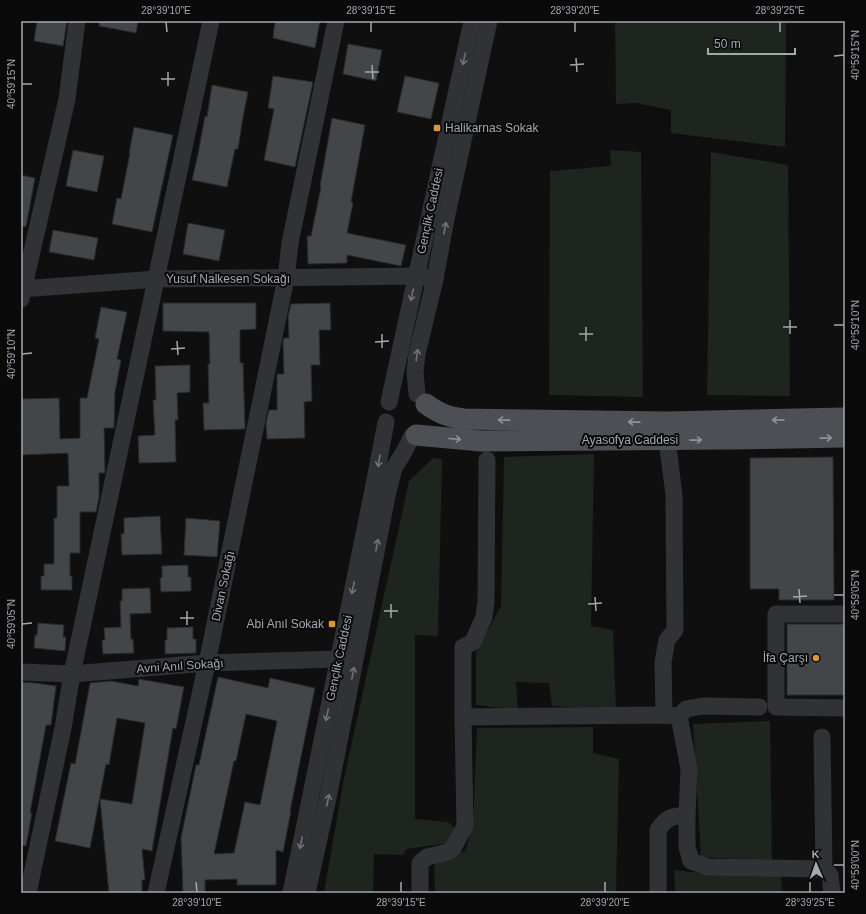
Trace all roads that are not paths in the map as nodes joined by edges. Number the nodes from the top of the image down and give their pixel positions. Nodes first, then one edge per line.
1 (77, 21) edge
2 (211, 21) edge
3 (336, 21) edge
4 (472, 21) edge
5 (489, 21) edge
6 (416, 276) junction
7 (286, 278) junction
8 (157, 279) junction
9 (435, 279) junction
10 (22, 292) edge
11 (422, 399) junction
12 (389, 402) junction
13 (845, 418) edge
14 (386, 422) junction
15 (667, 431) junction
16 (414, 435) junction
17 (845, 438) edge
18 (487, 460) dead end
19 (845, 614) edge
20 (338, 660) junction
21 (207, 663) junction
22 (21, 672) edge
23 (72, 674) junction
24 (759, 707) dead end
25 (845, 708) edge
26 (672, 716) junction
27 (463, 717) junction
28 (822, 737) dead end
29 (687, 815) junction
30 (824, 869) junction
31 (28, 893) edge
32 (156, 893) edge
33 (291, 893) edge
34 (308, 893) edge
35 (420, 893) edge
36 (658, 893) edge
37 (832, 893) edge

1 - 10 street
2 - 8 street
3 - 7 street, Divan Sokağı
4 -> 6 street, Gençlik Caddesi
9 -> 5 street, Gençlik Caddesi
6 - 7 street, Yusuf Nalkesen Sokağı
6 - 9 street, Yusuf Nalkesen Sokağı
6 -> 12 street, Gençlik Caddesi
7 - 8 street, Yusuf Nalkesen Sokağı
7 - 21 street, Divan Sokağı
8 - 10 street, Yusuf Nalkesen Sokağı
8 - 23 street
11 -> 9 street, Gençlik Caddesi
11 - 12 street
15 -> 11 main road, Ayasofya Caddesi
11 - 16 street
12 - 14 street
13 -> 15 main road, Ayasofya Caddesi
14 - 16 street
14 -> 20 street, Gençlik Caddesi
16 -> 15 main road, Ayasofya Caddesi
15 -> 17 main road, Ayasofya Caddesi
15 - 26 street
34 -> 16 street, Gençlik Caddesi
18 - 27 street
19 - 25 street
20 - 21 street, Avni Anıl Sokağı
20 -> 33 street, Gençlik Caddesi
21 - 23 street, Avni Anıl Sokağı
21 - 32 street, Divan Sokağı
22 - 23 street, Avni Anıl Sokağı
23 - 31 street
24 - 26 street
26 - 27 street
26 - 29 street
27 - 35 street
28 - 30 street
29 - 30 street
29 - 36 street
30 - 37 street

